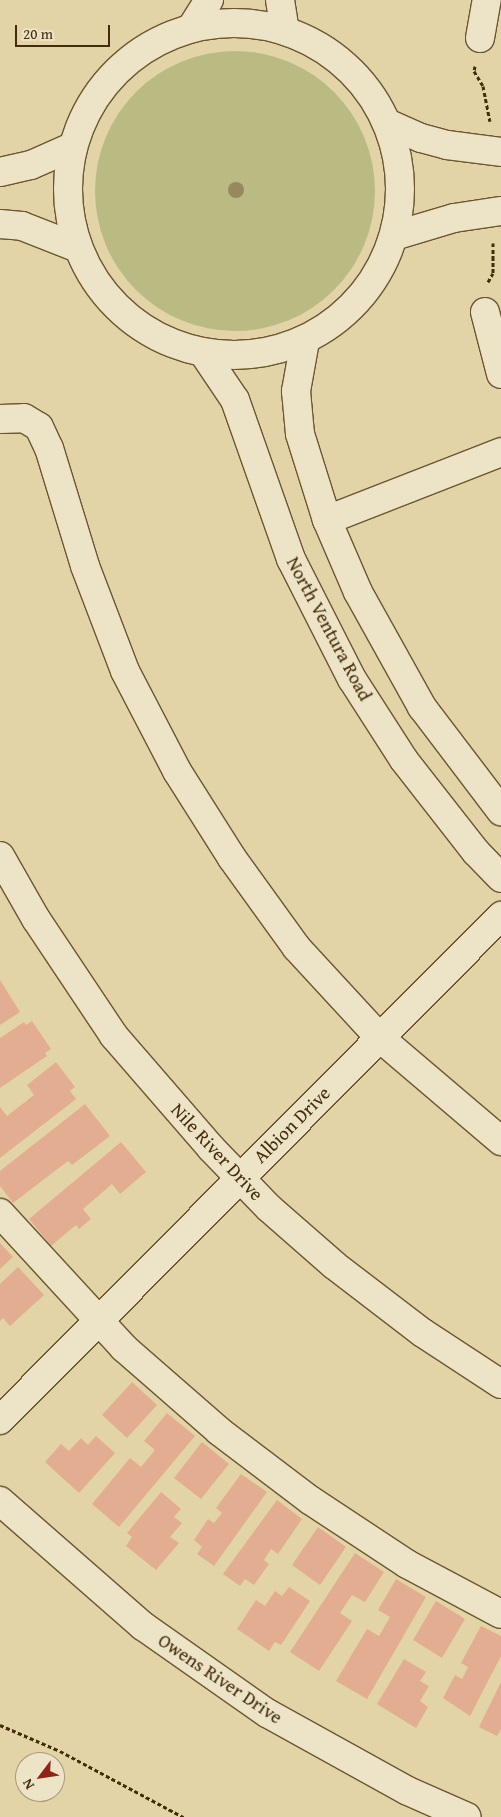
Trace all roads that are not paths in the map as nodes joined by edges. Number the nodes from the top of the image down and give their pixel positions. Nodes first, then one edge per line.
1 (209, 0) edge
2 (280, 0) edge
3 (487, 0) edge
4 (192, 27) junction
5 (285, 30) junction
6 (480, 38) road end
7 (388, 123) junction
8 (72, 147) junction
9 (501, 152) edge
10 (0, 172) edge
11 (501, 211) edge
12 (0, 224) edge
13 (397, 235) junction
14 (78, 248) junction
15 (485, 312) road end
16 (305, 341) junction
17 (204, 354) junction
18 (501, 374) edge
19 (0, 419) edge
20 (501, 452) edge
21 (327, 520) junction
22 (501, 811) edge
23 (0, 856) edge
24 (501, 878) edge
25 (501, 916) edge
26 (380, 1038) junction
27 (501, 1141) edge
28 (240, 1178) junction
29 (0, 1213) edge
30 (98, 1321) junction
31 (501, 1384) edge
32 (0, 1420) edge
33 (0, 1501) edge
34 (501, 1614) edge
35 (467, 1817) edge

1 - 4 street
2 - 5 street
3 - 6 street
4 - 5 street
4 - 8 street
5 - 7 street
7 - 9 street
7 - 13 street
8 - 10 street
8 - 14 street
11 - 13 street
12 - 14 street
13 - 16 street
14 - 17 street
15 - 18 street
16 - 17 street
16 - 21 street
17 - 24 street, North Ventura Road
19 - 26 street
20 - 21 street
21 - 22 street
23 - 28 street, Nile River Drive
25 - 26 street, Albion Drive
26 - 27 street
26 - 28 street, Albion Drive
28 - 30 street, Albion Drive
28 - 31 street, Nile River Drive
29 - 30 street
30 - 32 street, Albion Drive
30 - 34 street
33 - 35 street, Owens River Drive

